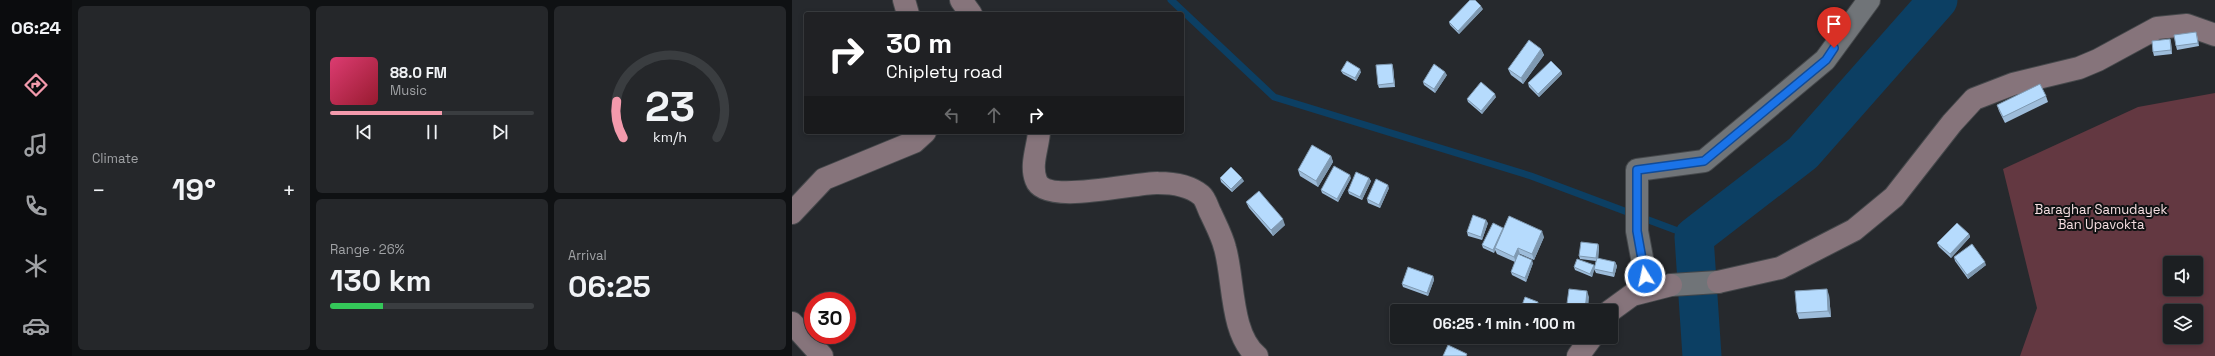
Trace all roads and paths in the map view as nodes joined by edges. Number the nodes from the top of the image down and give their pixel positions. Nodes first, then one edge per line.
1 (904, 0) edge
2 (961, 0) edge
3 (1869, 0) edge
4 (907, 12) edge
5 (969, 12) edge
6 (2215, 35) edge
7 (924, 134) edge
8 (1039, 134) edge
9 (792, 213) edge
10 (1718, 282) joint
11 (1671, 285) joint
12 (1648, 290) junction
13 (1618, 304) edge
14 (792, 323) edge
15 (1587, 344) edge
16 (822, 356) edge
17 (1257, 356) edge
18 (1578, 356) edge

1 - 4 main road
2 - 5 main road
3 - 12 street
6 - 10 main road
7 - 9 main road
8 - 17 main road
10 - 11 street
11 - 12 main road
12 - 13 main road
14 - 16 main road
15 - 18 main road

